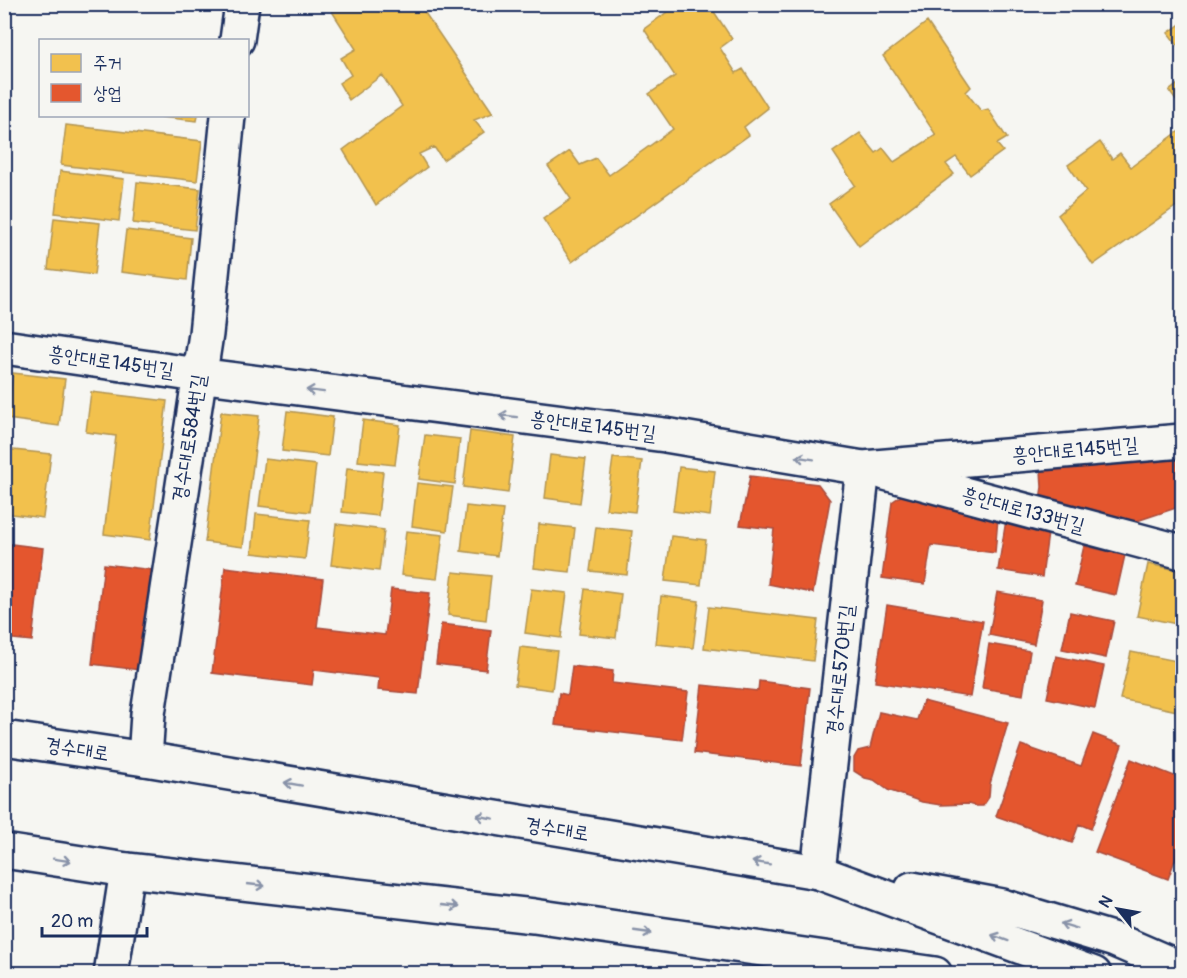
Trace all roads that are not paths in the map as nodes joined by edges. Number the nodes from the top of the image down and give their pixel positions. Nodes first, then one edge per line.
1 (242, 4) edge
2 (237, 39) edge
3 (228, 117) edge
4 (4, 347) edge
5 (198, 375) junction
6 (1182, 441) edge
7 (863, 468) junction
8 (1182, 552) edge
9 (4, 738) edge
10 (144, 759) junction
11 (4, 851) edge
12 (127, 870) junction
13 (818, 872) junction
14 (801, 964) edge
15 (1182, 969) edge
16 (111, 974) edge
17 (847, 974) edge
18 (935, 974) edge
19 (1095, 974) edge

1 - 2 street
3 - 5 street, 경수대로584번길
4 - 5 street, 흥안대로145번길
7 -> 5 street, 흥안대로145번길
5 - 10 street, 경수대로584번길
6 - 7 street, 흥안대로145번길
7 - 8 street, 흥안대로133번길
7 - 13 street, 경수대로570번길
9 - 10 street, 경수대로
13 -> 10 street, 경수대로
11 -> 12 street
12 -> 14 street
12 - 16 street
15 -> 13 street
19 -> 13 street, 경수대로
14 - 17 street
14 - 18 street

